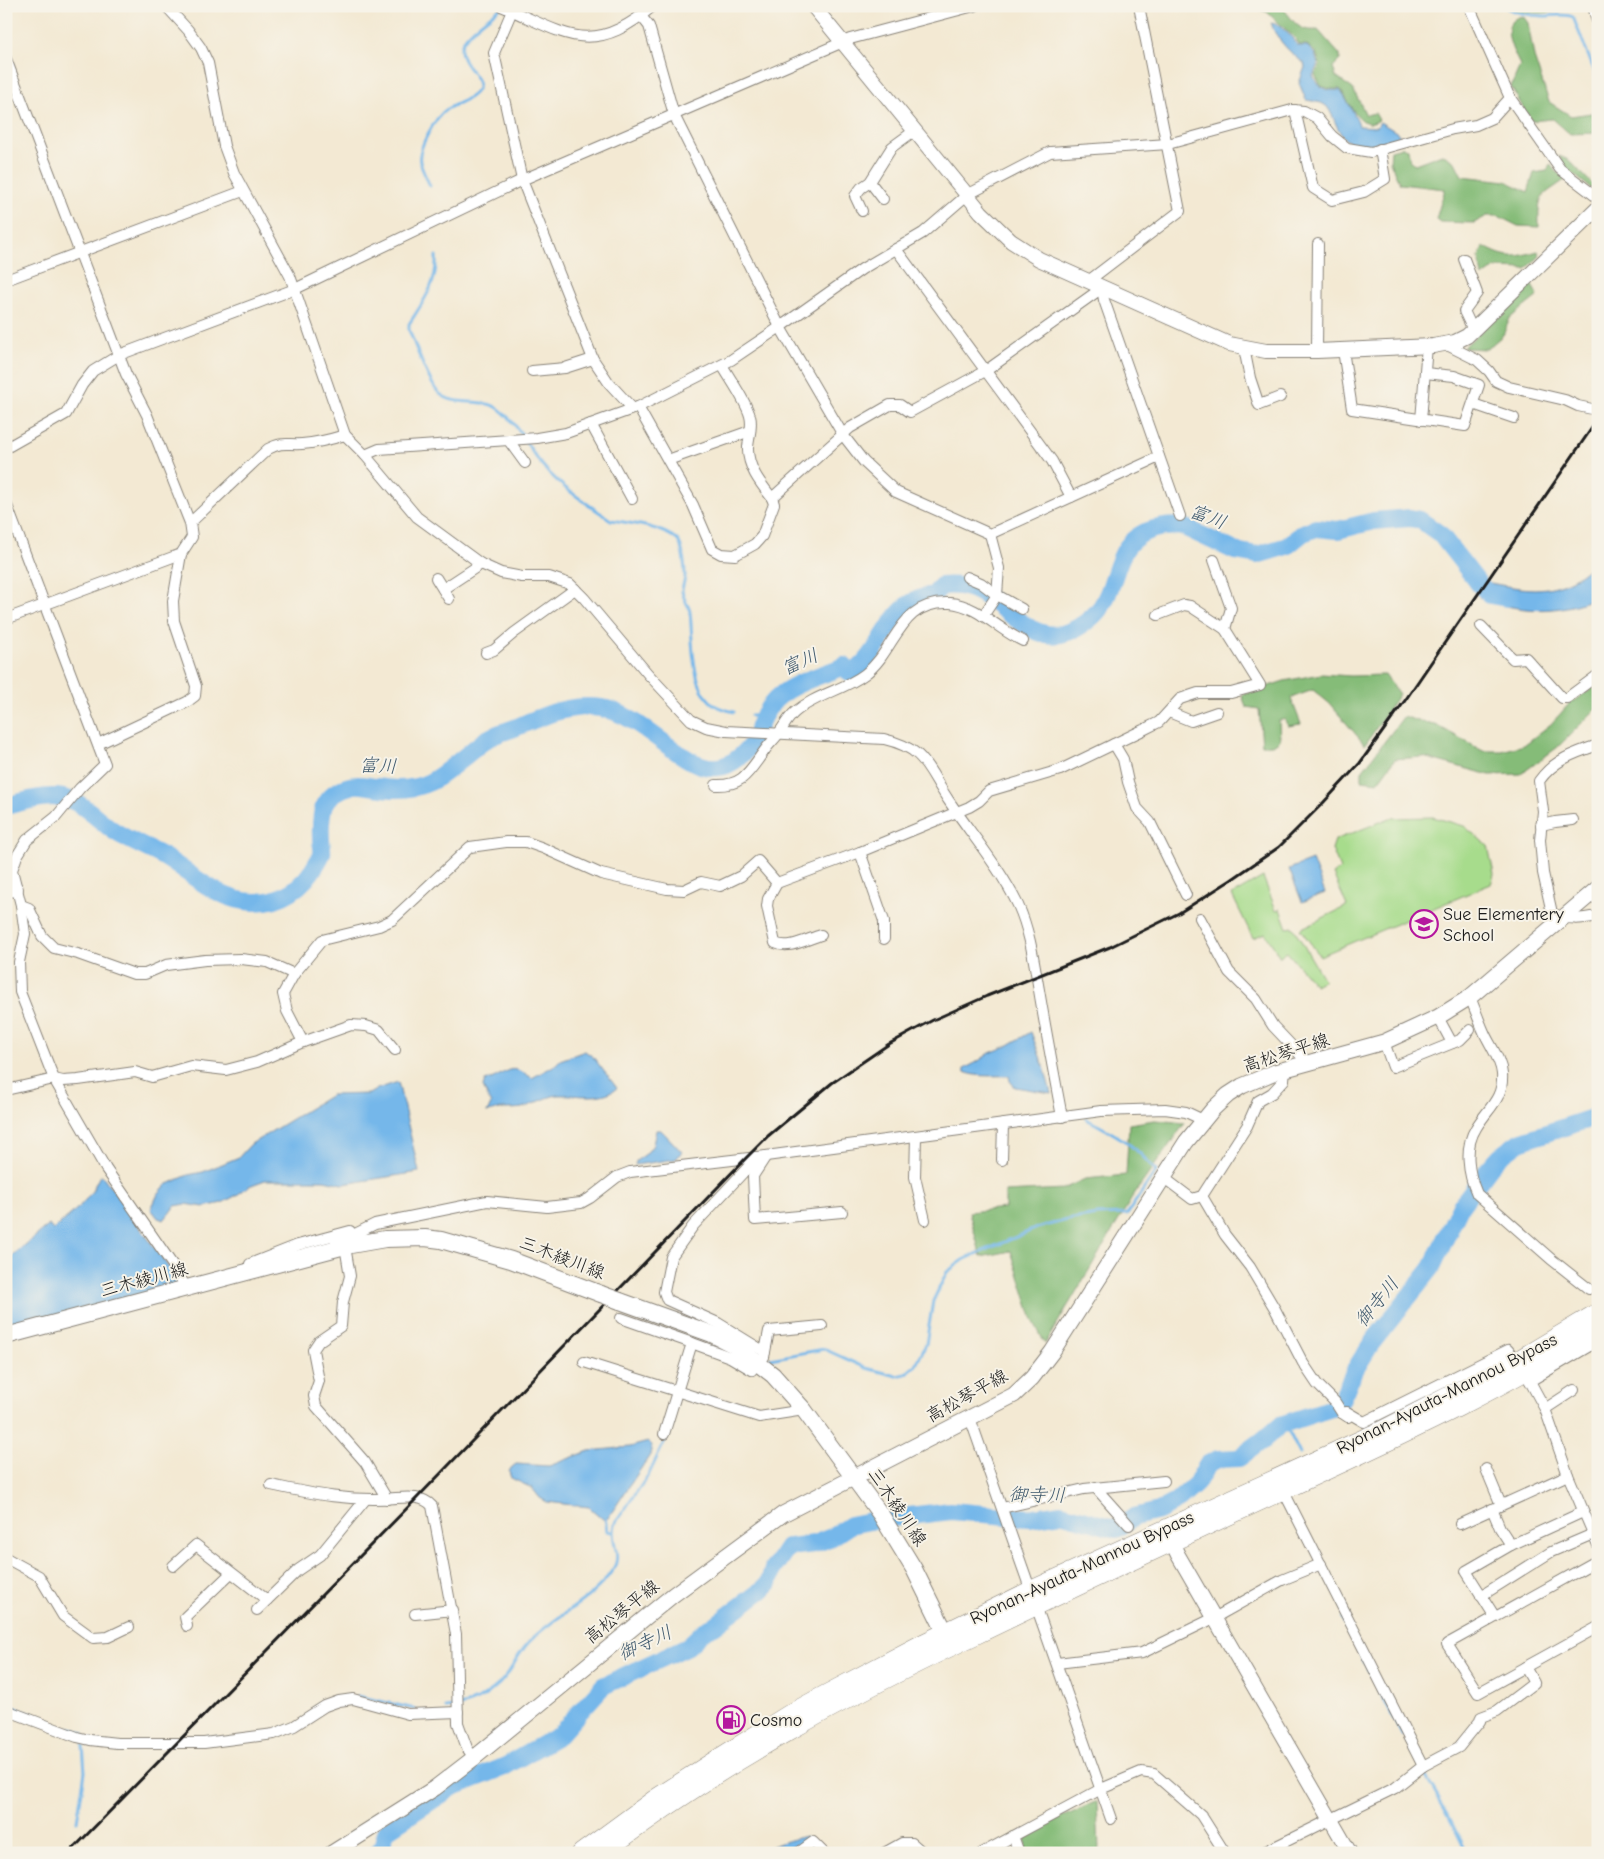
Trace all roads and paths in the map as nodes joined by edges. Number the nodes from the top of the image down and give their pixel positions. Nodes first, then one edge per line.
1 (166, 6) edge
2 (813, 6) edge
3 (974, 6) edge
4 (1139, 6) edge
5 (1469, 6) edge
6 (1593, 6) edge
7 (508, 8) edge
8 (648, 10) edge
9 (1598, 25) edge
10 (843, 42) junction
11 (6, 59) edge
12 (1510, 98) junction
13 (1295, 110) junction
14 (674, 115) junction
15 (914, 130) junction
16 (1168, 144) junction
17 (1380, 149) junction
18 (522, 180) junction
19 (870, 182) junction
20 (243, 190) junction
21 (967, 195) junction
22 (1598, 198) edge
23 (883, 199) dead end
24 (1598, 208) edge
25 (862, 211) dead end
26 (1318, 244) dead end
27 (896, 249) junction
28 (80, 254) junction
29 (1464, 259) dead end
30 (6, 280) edge
31 (1087, 282) junction
32 (1102, 288) junction
33 (295, 289) junction
34 (780, 327) junction
35 (1473, 330) junction
36 (1445, 344) junction
37 (1427, 346) junction
38 (1244, 348) junction
39 (1343, 350) junction
40 (1317, 351) junction
41 (119, 354) junction
42 (593, 358) junction
43 (722, 365) junction
44 (987, 370) junction
45 (532, 371) dead end
46 (1425, 373) junction
47 (1280, 397) dead end
48 (1473, 404) junction
49 (635, 408) junction
50 (1592, 409) dead end
51 (1514, 418) dead end
52 (1421, 420) junction
53 (591, 424) junction
54 (750, 431) junction
55 (346, 435) junction
56 (842, 435) junction
57 (519, 440) junction
58 (6, 448) edge
59 (365, 454) junction
60 (1159, 456) junction
61 (668, 460) junction
62 (525, 463) dead end
63 (1071, 497) junction
64 (772, 498) junction
65 (632, 500) dead end
66 (6, 503) edge
67 (1180, 516) dead end
68 (190, 523) junction
69 (990, 534) junction
70 (181, 554) junction
71 (1214, 560) dead end
72 (481, 564) junction
73 (967, 577) dead end
74 (436, 578) dead end
75 (443, 589) junction
76 (575, 589) junction
77 (996, 596) junction
78 (449, 599) dead end
79 (44, 605) junction
80 (1022, 609) dead end
81 (984, 615) junction
82 (1158, 615) dead end
83 (6, 619) edge
84 (1481, 626) dead end
85 (1225, 628) junction
86 (1023, 641) dead end
87 (486, 652) dead end
88 (1598, 675) edge
89 (1169, 712) junction
90 (1217, 712) dead end
91 (776, 732) junction
92 (98, 744) junction
93 (1114, 744) junction
94 (1598, 745) edge
95 (716, 785) dead end
96 (957, 812) junction
97 (1573, 820) dead end
98 (1541, 826) junction
99 (860, 852) junction
100 (777, 883) junction
101 (1598, 888) edge
102 (11, 890) edge
103 (1186, 895) dead end
104 (20, 905) junction
105 (1598, 916) edge
106 (1200, 918) dead end
107 (1562, 918) junction
108 (821, 935) dead end
109 (884, 939) dead end
110 (294, 974) junction
111 (1470, 997) junction
112 (1438, 1017) junction
113 (1470, 1030) dead end
114 (303, 1042) junction
115 (1384, 1042) junction
116 (1452, 1043) junction
117 (394, 1050) dead end
118 (1308, 1063) junction
119 (1284, 1070) junction
120 (54, 1079) junction
121 (6, 1090) edge
122 (1062, 1116) junction
123 (1203, 1120) junction
124 (1003, 1124) junction
125 (916, 1136) junction
126 (766, 1156) junction
127 (755, 1157) junction
128 (1002, 1160) dead end
129 (1163, 1176) junction
130 (1202, 1196) junction
131 (842, 1212) dead end
132 (925, 1220) dead end
133 (375, 1224) junction
134 (373, 1241) junction
135 (345, 1246) junction
136 (318, 1254) junction
137 (213, 1282) junction
138 (187, 1289) junction
139 (1591, 1290) edge
140 (1598, 1312) edge
141 (621, 1318) dead end
142 (822, 1326) dead end
143 (1598, 1328) edge
144 (6, 1336) edge
145 (1598, 1341) edge
146 (692, 1343) junction
147 (762, 1360) junction
148 (584, 1362) dead end
149 (1523, 1371) junction
150 (677, 1390) junction
151 (1574, 1390) dead end
152 (1339, 1408) junction
153 (804, 1410) junction
154 (1545, 1410) junction
155 (970, 1418) junction
156 (664, 1434) dead end
157 (1367, 1436) junction
158 (1486, 1469) dead end
159 (1568, 1475) junction
160 (854, 1478) junction
161 (1164, 1481) dead end
162 (271, 1486) dead end
163 (1095, 1487) junction
164 (1283, 1490) junction
165 (387, 1499) junction
166 (366, 1500) junction
167 (1497, 1507) junction
168 (1583, 1512) junction
169 (1004, 1513) junction
170 (1126, 1522) dead end
171 (1460, 1524) dead end
172 (1593, 1534) junction
173 (1169, 1536) junction
174 (1511, 1546) junction
175 (1598, 1546) edge
176 (6, 1558) edge
177 (1598, 1560) edge
178 (1318, 1565) junction
179 (173, 1566) dead end
180 (231, 1573) junction
181 (1481, 1596) junction
182 (1034, 1597) junction
183 (267, 1600) junction
184 (257, 1610) dead end
185 (453, 1610) junction
186 (414, 1614) dead end
187 (1495, 1617) junction
188 (1214, 1618) junction
189 (187, 1626) dead end
190 (129, 1627) dead end
191 (1598, 1627) edge
192 (948, 1639) junction
193 (1057, 1663) junction
194 (1525, 1668) junction
195 (458, 1708) junction
196 (6, 1710) edge
197 (474, 1758) junction
198 (1423, 1766) junction
199 (1101, 1789) junction
200 (1111, 1819) dead end
201 (1331, 1819) junction
202 (1014, 1836) junction
203 (920, 1850) dead end
204 (332, 1853) edge
205 (581, 1853) edge
206 (603, 1853) edge
207 (798, 1853) edge
208 (824, 1853) edge
209 (884, 1853) edge
210 (982, 1853) edge
211 (1019, 1853) edge
212 (1226, 1853) edge
213 (1262, 1853) edge
214 (1350, 1853) edge

1 - 20 street
2 - 10 street
3 - 10 street
4 - 16 street
5 - 12 street
6 - 9 street
7 - 8 street
7 - 18 street
8 - 14 street
10 - 14 street
10 - 15 street
11 - 28 street
12 - 17 street
12 - 22 street
13 - 16 street
13 - 17 street
13 - 17 street
14 - 18 street
14 - 34 street
15 - 19 street
15 - 21 street
16 - 21 street
16 - 31 street
18 - 33 street
18 - 42 street
19 - 23 street
19 - 25 street
20 - 28 street
20 - 33 street
21 - 27 street
21 - 31 street
24 - 35 street
26 - 40 street
27 - 34 street
27 - 44 street
28 - 30 street
28 - 41 street
29 - 35 street
31 - 32 street
32 - 38 street
32 - 44 street
32 - 60 street
33 - 41 street
33 - 55 street
34 - 43 street
34 - 56 street
35 - 36 street
36 - 37 street
36 - 50 street
37 - 39 street
37 - 46 street
38 - 40 street
38 - 47 street
39 - 40 street
39 - 52 street
41 - 58 street
41 - 68 street
42 - 45 street
42 - 49 street
43 - 49 street
43 - 54 street
44 - 56 street
44 - 63 street
46 - 48 street
46 - 52 street
48 - 51 street
48 - 52 street
49 - 53 street
49 - 61 street
53 - 57 street
53 - 65 street
54 - 61 street
54 - 64 street
55 - 59 street
55 - 68 street
56 - 64 street
56 - 69 street
57 - 59 street
57 - 62 street
59 - 72 street
60 - 63 street
60 - 67 street
61 - 64 street
63 - 69 street
66 - 79 street
68 - 70 street
69 - 77 street
70 - 79 street
70 - 92 street
71 - 85 street
72 - 75 street
72 - 76 street
73 - 77 street
74 - 75 street
75 - 78 street
76 - 87 street
76 - 91 street
77 - 80 street
77 - 81 street
79 - 83 street
79 - 92 street
81 - 86 street
81 - 91 street
82 - 85 street
84 - 88 street
85 - 89 street
89 - 90 street
89 - 93 street
91 - 95 street
91 - 96 street
92 - 102 street
93 - 96 street
93 - 103 street
94 - 98 street
96 - 99 street
96 - 122 street
97 - 98 street
98 - 107 street
99 - 100 street
99 - 109 street
100 - 108 street
100 - 110 street
101 - 107 main road, 高松琴平線
102 - 104 street
104 - 110 street
104 - 120 street
105 - 107 street
106 - 118 street
107 - 111 main road, 高松琴平線
110 - 114 street
111 - 112 main road, 高松琴平線
111 - 139 street
112 - 115 main road, 高松琴平線
112 - 116 street
113 - 116 street
114 - 117 street
114 - 120 street
115 - 116 street
115 - 118 main road, 高松琴平線
118 - 119 main road, 高松琴平線
119 - 123 main road, 高松琴平線
119 - 130 street
120 - 121 street
120 - 138 street
122 - 123 street
122 - 124 street
123 - 129 main road, 高松琴平線
124 - 125 street
124 - 128 street
125 - 126 street
125 - 132 street
126 - 127 street
126 - 131 street
127 - 133 street
127 - 147 street
129 - 130 street
129 - 155 main road, 高松琴平線
130 - 152 street
133 - 134 street
133 - 136 street
133 - 137 street
134 - 135 main road, 三木綾川線
134 - 147 main road, 三木綾川線, bridge
135 - 136 main road, 三木綾川線
135 - 165 street
136 - 137 main road, 三木綾川線
137 - 138 main road, 三木綾川線
138 - 144 main road, 三木綾川線
140 - 149 highway, Ryonan-Ayauta-Mannou Bypass
141 - 146 street
142 - 147 street
143 - 149 highway, Ryonan-Ayauta-Mannou Bypass
145 - 149 street
146 - 147 street
146 - 150 street
147 - 153 main road, 三木綾川線
148 - 150 street
149 - 152 street
149 - 154 street
149 - 157 highway, Ryonan-Ayauta-Mannou Bypass
149 - 164 highway, Ryonan-Ayauta-Mannou Bypass
150 - 153 street
150 - 156 street
151 - 154 street
152 - 157 street
153 - 160 main road, 三木綾川線
154 - 159 street
155 - 160 main road, 高松琴平線
155 - 169 street
157 - 173 highway, Ryonan-Ayauta-Mannou Bypass
158 - 167 street
159 - 167 street
159 - 168 street
160 - 192 main road, 三木綾川線
160 - 197 main road, 高松琴平線
161 - 163 street
162 - 166 street
163 - 169 street
163 - 170 street
164 - 173 highway, Ryonan-Ayauta-Mannou Bypass
164 - 178 street
165 - 166 street
165 - 185 street
166 - 183 street
167 - 171 street
167 - 174 street
168 - 172 street
168 - 174 street
169 - 182 street
172 - 175 street
172 - 181 street
173 - 182 highway, Ryonan-Ayauta-Mannou Bypass
173 - 188 street
174 - 181 street
176 - 190 street
177 - 187 street
178 - 188 street
178 - 198 street
179 - 180 street
180 - 183 street
180 - 189 street
181 - 187 street
182 - 192 highway, Ryonan-Ayauta-Mannou Bypass
182 - 193 street
183 - 184 street
185 - 186 street
185 - 195 street
187 - 194 street
188 - 193 street
188 - 201 street
191 - 194 street
192 - 205 highway, Ryonan-Ayauta-Mannou Bypass
192 - 206 highway, Ryonan-Ayauta-Mannou Bypass
193 - 199 street
194 - 198 street
195 - 196 street
195 - 197 street
197 - 204 main road, 高松琴平線
198 - 201 street
199 - 200 street
199 - 202 street
199 - 212 street
201 - 213 street
201 - 214 street
202 - 210 street
202 - 211 street
203 - 209 street
207 - 208 street

